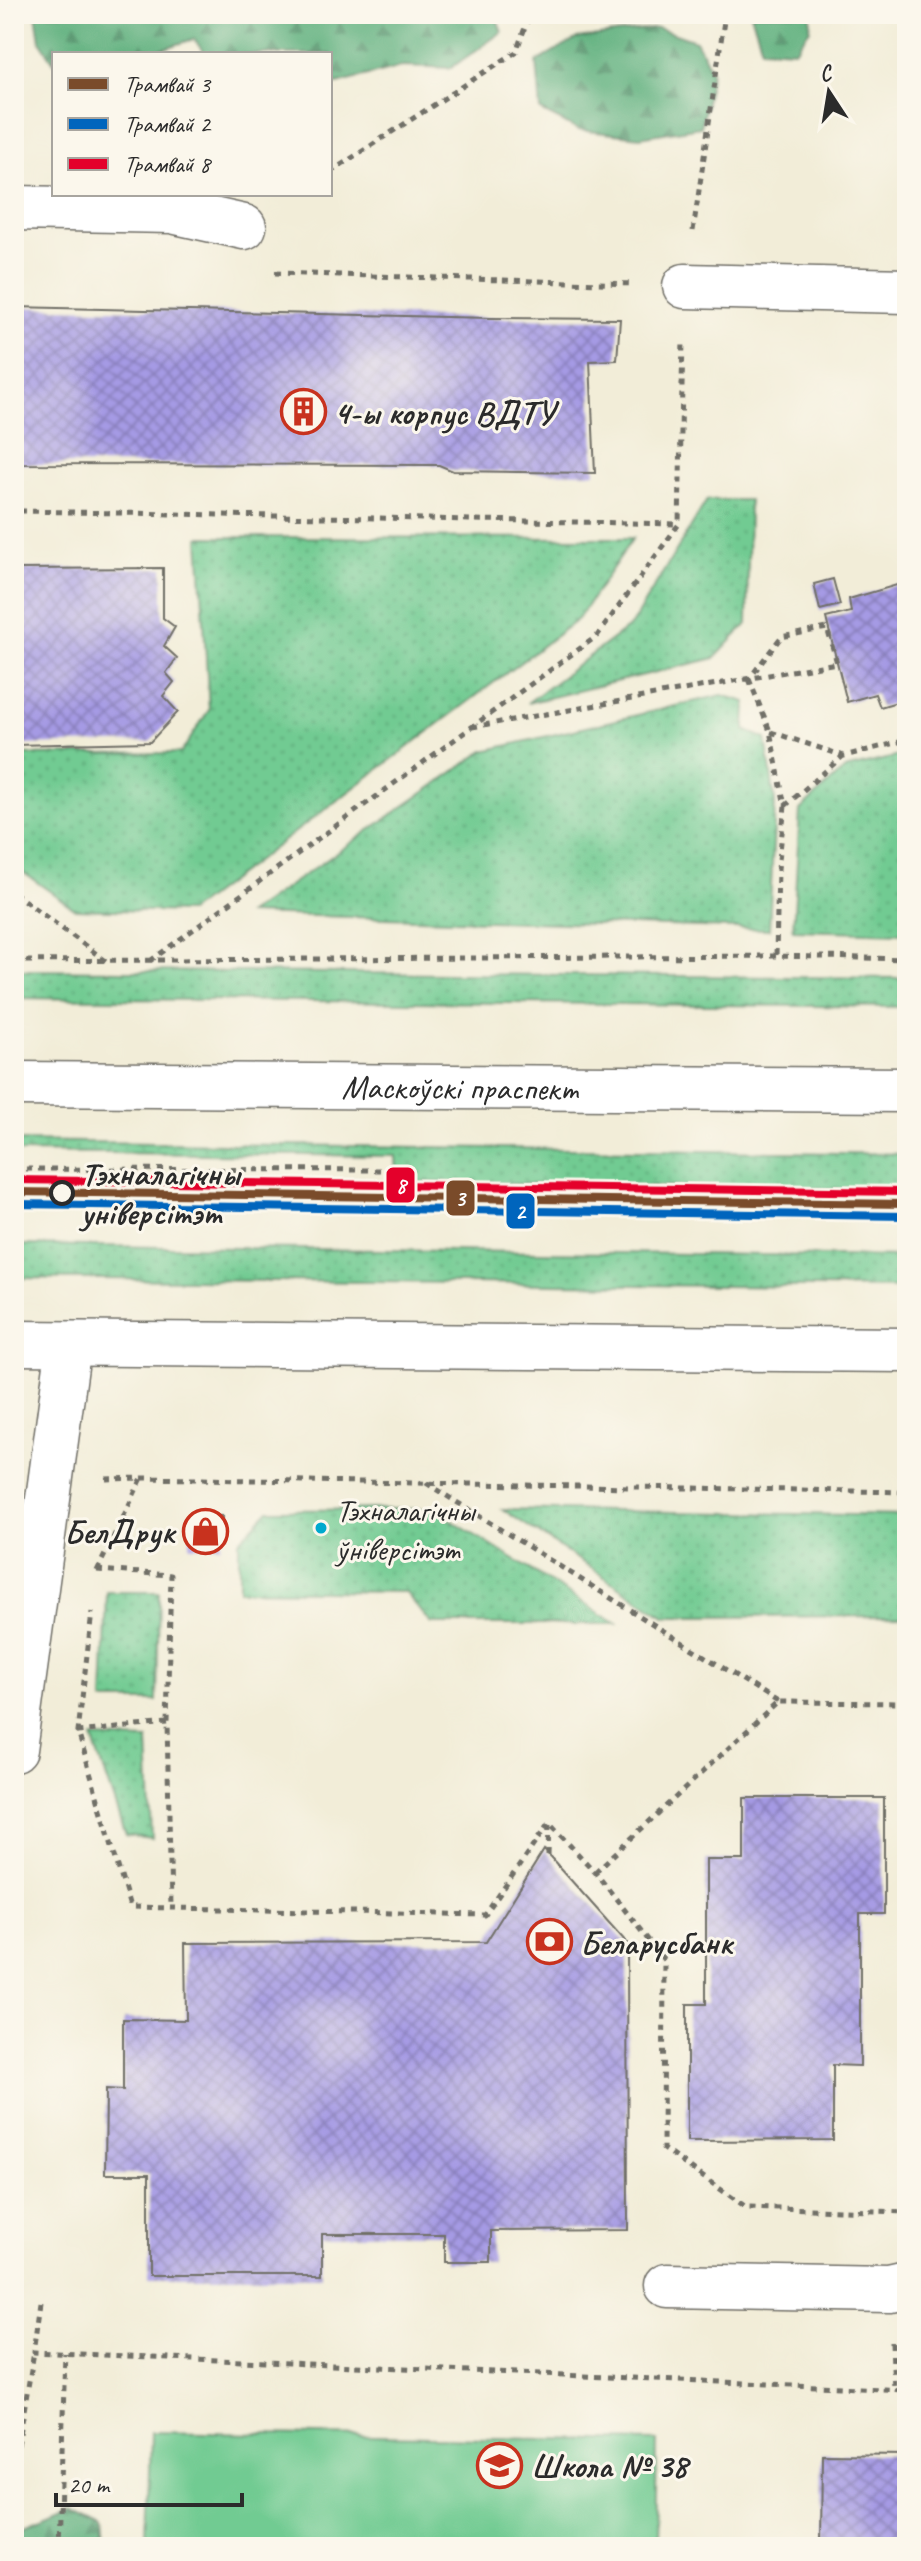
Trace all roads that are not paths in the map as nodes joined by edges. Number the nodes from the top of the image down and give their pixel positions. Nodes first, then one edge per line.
1 (14, 208) edge
2 (244, 227) dead end
3 (685, 286) road end
4 (907, 291) edge
5 (14, 1084) edge
6 (907, 1090) edge
7 (14, 1343) edge
8 (69, 1344) junction
9 (907, 1350) edge
10 (14, 1750) edge
11 (667, 2286) dead end
12 (907, 2286) edge

1 - 2 main road
3 - 4 main road
5 - 6 main road, Маскоўскі праспект
7 - 8 main road
8 - 9 main road
8 - 10 main road
11 - 12 main road

